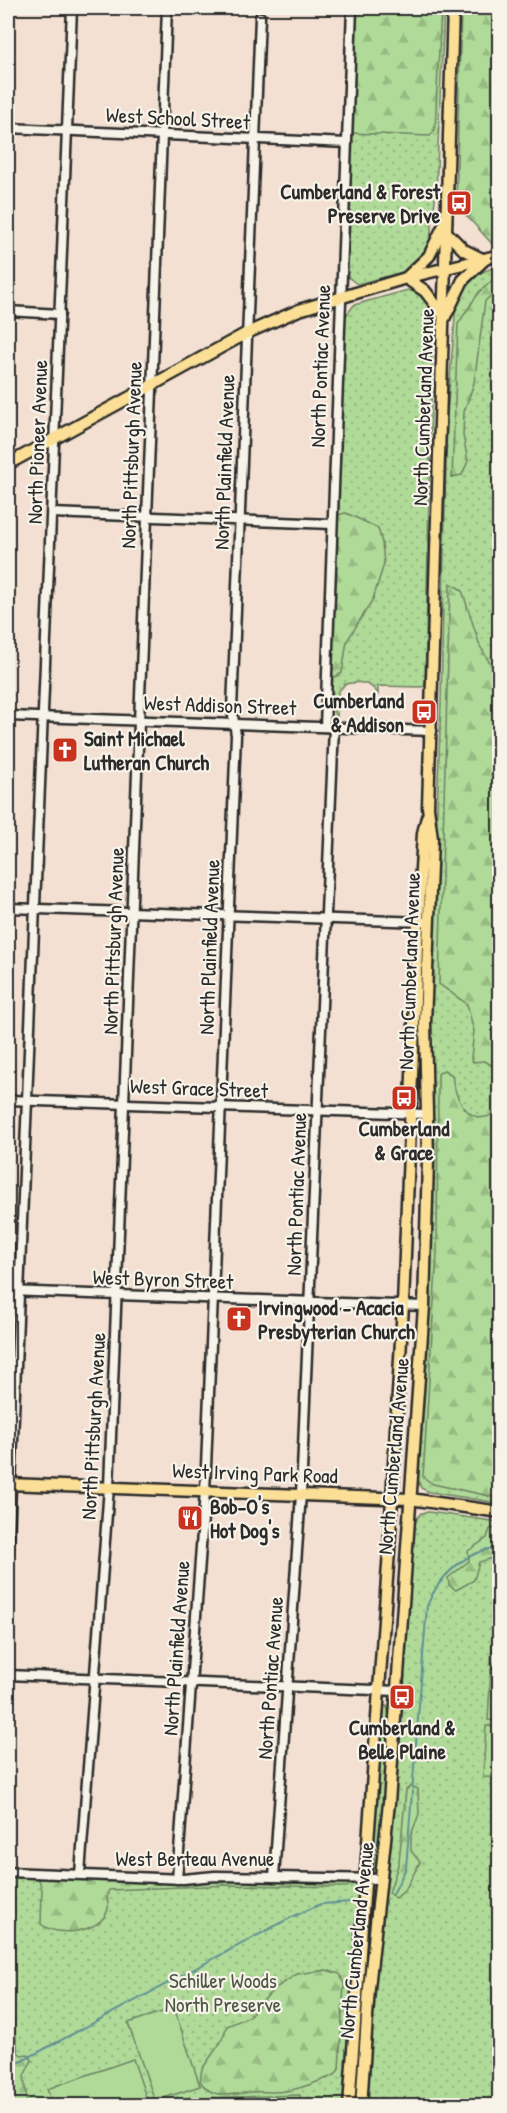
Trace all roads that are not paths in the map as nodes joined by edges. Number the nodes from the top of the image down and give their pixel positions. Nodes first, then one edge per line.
1 (72, 8) edge
2 (167, 8) edge
3 (352, 8) edge
4 (453, 8) edge
5 (261, 17) dead end
6 (8, 128) edge
7 (68, 131) junction
8 (162, 135) junction
9 (255, 139) junction
10 (347, 143) junction
11 (447, 218) junction
12 (447, 233) junction
13 (500, 255) edge
14 (484, 260) junction
15 (446, 269) junction
16 (406, 278) junction
17 (341, 298) junction
18 (8, 311) edge
19 (60, 314) junction
20 (445, 317) junction
21 (248, 333) junction
22 (152, 385) junction
23 (56, 438) junction
24 (8, 464) edge
25 (52, 513) junction
26 (147, 517) junction
27 (240, 521) junction
28 (332, 524) junction
29 (8, 716) edge
30 (43, 717) junction
31 (139, 721) junction
32 (234, 724) junction
33 (329, 727) junction
34 (432, 730) junction
35 (8, 908) edge
36 (35, 909) junction
37 (132, 912) junction
38 (228, 915) junction
39 (326, 919) junction
40 (424, 922) junction
41 (8, 1100) edge
42 (27, 1100) junction
43 (124, 1104) junction
44 (220, 1107) junction
45 (318, 1110) junction
46 (409, 1113) junction
47 (425, 1114) junction
48 (8, 1291) edge
49 (20, 1292) junction
50 (117, 1295) junction
51 (213, 1298) junction
52 (309, 1302) junction
53 (403, 1305) junction
54 (424, 1306) junction
55 (10, 1484) edge
56 (109, 1487) junction
57 (205, 1491) junction
58 (301, 1494) junction
59 (392, 1498) junction
60 (410, 1499) junction
61 (500, 1512) edge
62 (8, 1561) edge
63 (8, 1675) edge
64 (95, 1679) junction
65 (191, 1682) junction
66 (288, 1686) junction
67 (380, 1690) junction
68 (397, 1691) junction
69 (8, 1872) edge
70 (80, 1874) junction
71 (274, 1877) junction
72 (177, 1879) junction
73 (366, 1879) junction
74 (381, 1879) junction
75 (349, 2106) edge
76 (361, 2106) edge

1 - 7 street, North Pioneer Avenue
2 - 8 street, North Pittsburgh Avenue
3 - 10 street, North Pontiac Avenue
4 - 11 main road, North Cumberland Avenue
5 - 9 street, North Plainfield Avenue
6 - 7 street, West School Street
7 - 8 street, West School Street
7 - 19 street, North Pioneer Avenue
8 - 9 street, West School Street
8 - 22 street, North Pittsburgh Avenue
9 - 10 street, West School Street
9 - 21 street, North Plainfield Avenue
10 - 17 street, North Pontiac Avenue
11 - 12 main road, North Cumberland Avenue
11 - 16 main road
12 - 14 main road
12 - 15 main road, North Cumberland Avenue
13 - 14 main road
14 - 15 main road
14 - 20 main road
15 - 16 main road
15 - 20 main road, North Cumberland Avenue
16 - 17 main road
16 - 20 main road
17 - 21 main road
17 - 28 street, North Pontiac Avenue
18 - 19 street
19 - 23 street, North Pioneer Avenue
20 - 34 main road, North Cumberland Avenue
21 - 22 main road
21 - 27 street, North Plainfield Avenue
22 - 23 main road
22 - 26 street, North Pittsburgh Avenue
23 - 24 main road
23 - 25 street, North Pioneer Avenue
25 - 26 street
25 - 30 street, North Pioneer Avenue
26 - 27 street
26 - 31 street, North Pittsburgh Avenue
27 - 28 street
27 - 32 street, North Plainfield Avenue
28 - 33 street, North Pontiac Avenue
29 - 30 street, West Addison Street
30 - 31 street, West Addison Street
30 - 36 street, North Pioneer Avenue
31 - 32 street, West Addison Street
31 - 37 street, North Pittsburgh Avenue
32 - 33 street, West Addison Street
32 - 38 street, North Plainfield Avenue
33 - 34 street, West Addison Street
33 - 39 street, North Pontiac Avenue
34 - 40 main road, North Cumberland Avenue
35 - 36 street
36 - 37 street
36 - 42 street, North Pioneer Avenue
37 - 38 street
37 - 43 street, North Pittsburgh Avenue
38 - 39 street
38 - 44 street, North Plainfield Avenue
39 - 40 street
39 - 45 street, North Pontiac Avenue
40 - 46 main road, North Cumberland Avenue
40 - 47 main road, North Cumberland Avenue
41 - 42 street, West Grace Street
42 - 43 street, West Grace Street
42 - 49 street, North Pioneer Avenue
43 - 44 street, West Grace Street
43 - 50 street, North Pittsburgh Avenue
44 - 45 street, West Grace Street
44 - 51 street, North Plainfield Avenue
45 - 46 street, West Grace Street
45 - 52 street, North Pontiac Avenue
46 - 47 street, West Grace Street
46 - 53 main road, North Cumberland Avenue
47 - 54 main road, North Cumberland Avenue
48 - 49 street, West Byron Street
49 - 50 street, West Byron Street
49 - 55 street, North Pioneer Avenue
50 - 51 street, West Byron Street
50 - 56 street, North Pittsburgh Avenue
51 - 52 street, West Byron Street
51 - 57 street, North Plainfield Avenue
52 - 53 street, West Byron Street
52 - 58 street, North Pontiac Avenue
53 - 54 street, West Byron Street
53 - 59 main road, North Cumberland Avenue
54 - 60 main road, North Cumberland Avenue
55 - 56 main road, West Irving Park Road
55 - 62 street, North Pioneer Avenue
56 - 57 main road, West Irving Park Road
56 - 64 street, North Pittsburgh Avenue
57 - 58 main road, West Irving Park Road
57 - 65 street, North Plainfield Avenue
58 - 59 main road, West Irving Park Road
58 - 66 street, North Pontiac Avenue
59 - 60 main road, West Irving Park Road
59 - 67 main road, North Cumberland Avenue
60 - 61 main road, West Irving Park Road
60 - 68 main road, North Cumberland Avenue
63 - 64 street
64 - 65 street
64 - 70 street, North Pittsburgh Avenue
65 - 66 street
65 - 72 street, North Plainfield Avenue
66 - 67 street
66 - 71 street, North Pontiac Avenue
67 - 68 street
67 - 73 main road, North Cumberland Avenue
68 - 74 main road, North Cumberland Avenue
69 - 70 street, West Berteau Avenue
70 - 72 street, West Berteau Avenue
71 - 72 street, West Berteau Avenue
71 - 73 street, West Berteau Avenue
73 - 74 street, West Berteau Avenue
73 - 75 main road, North Cumberland Avenue
74 - 76 main road, North Cumberland Avenue

